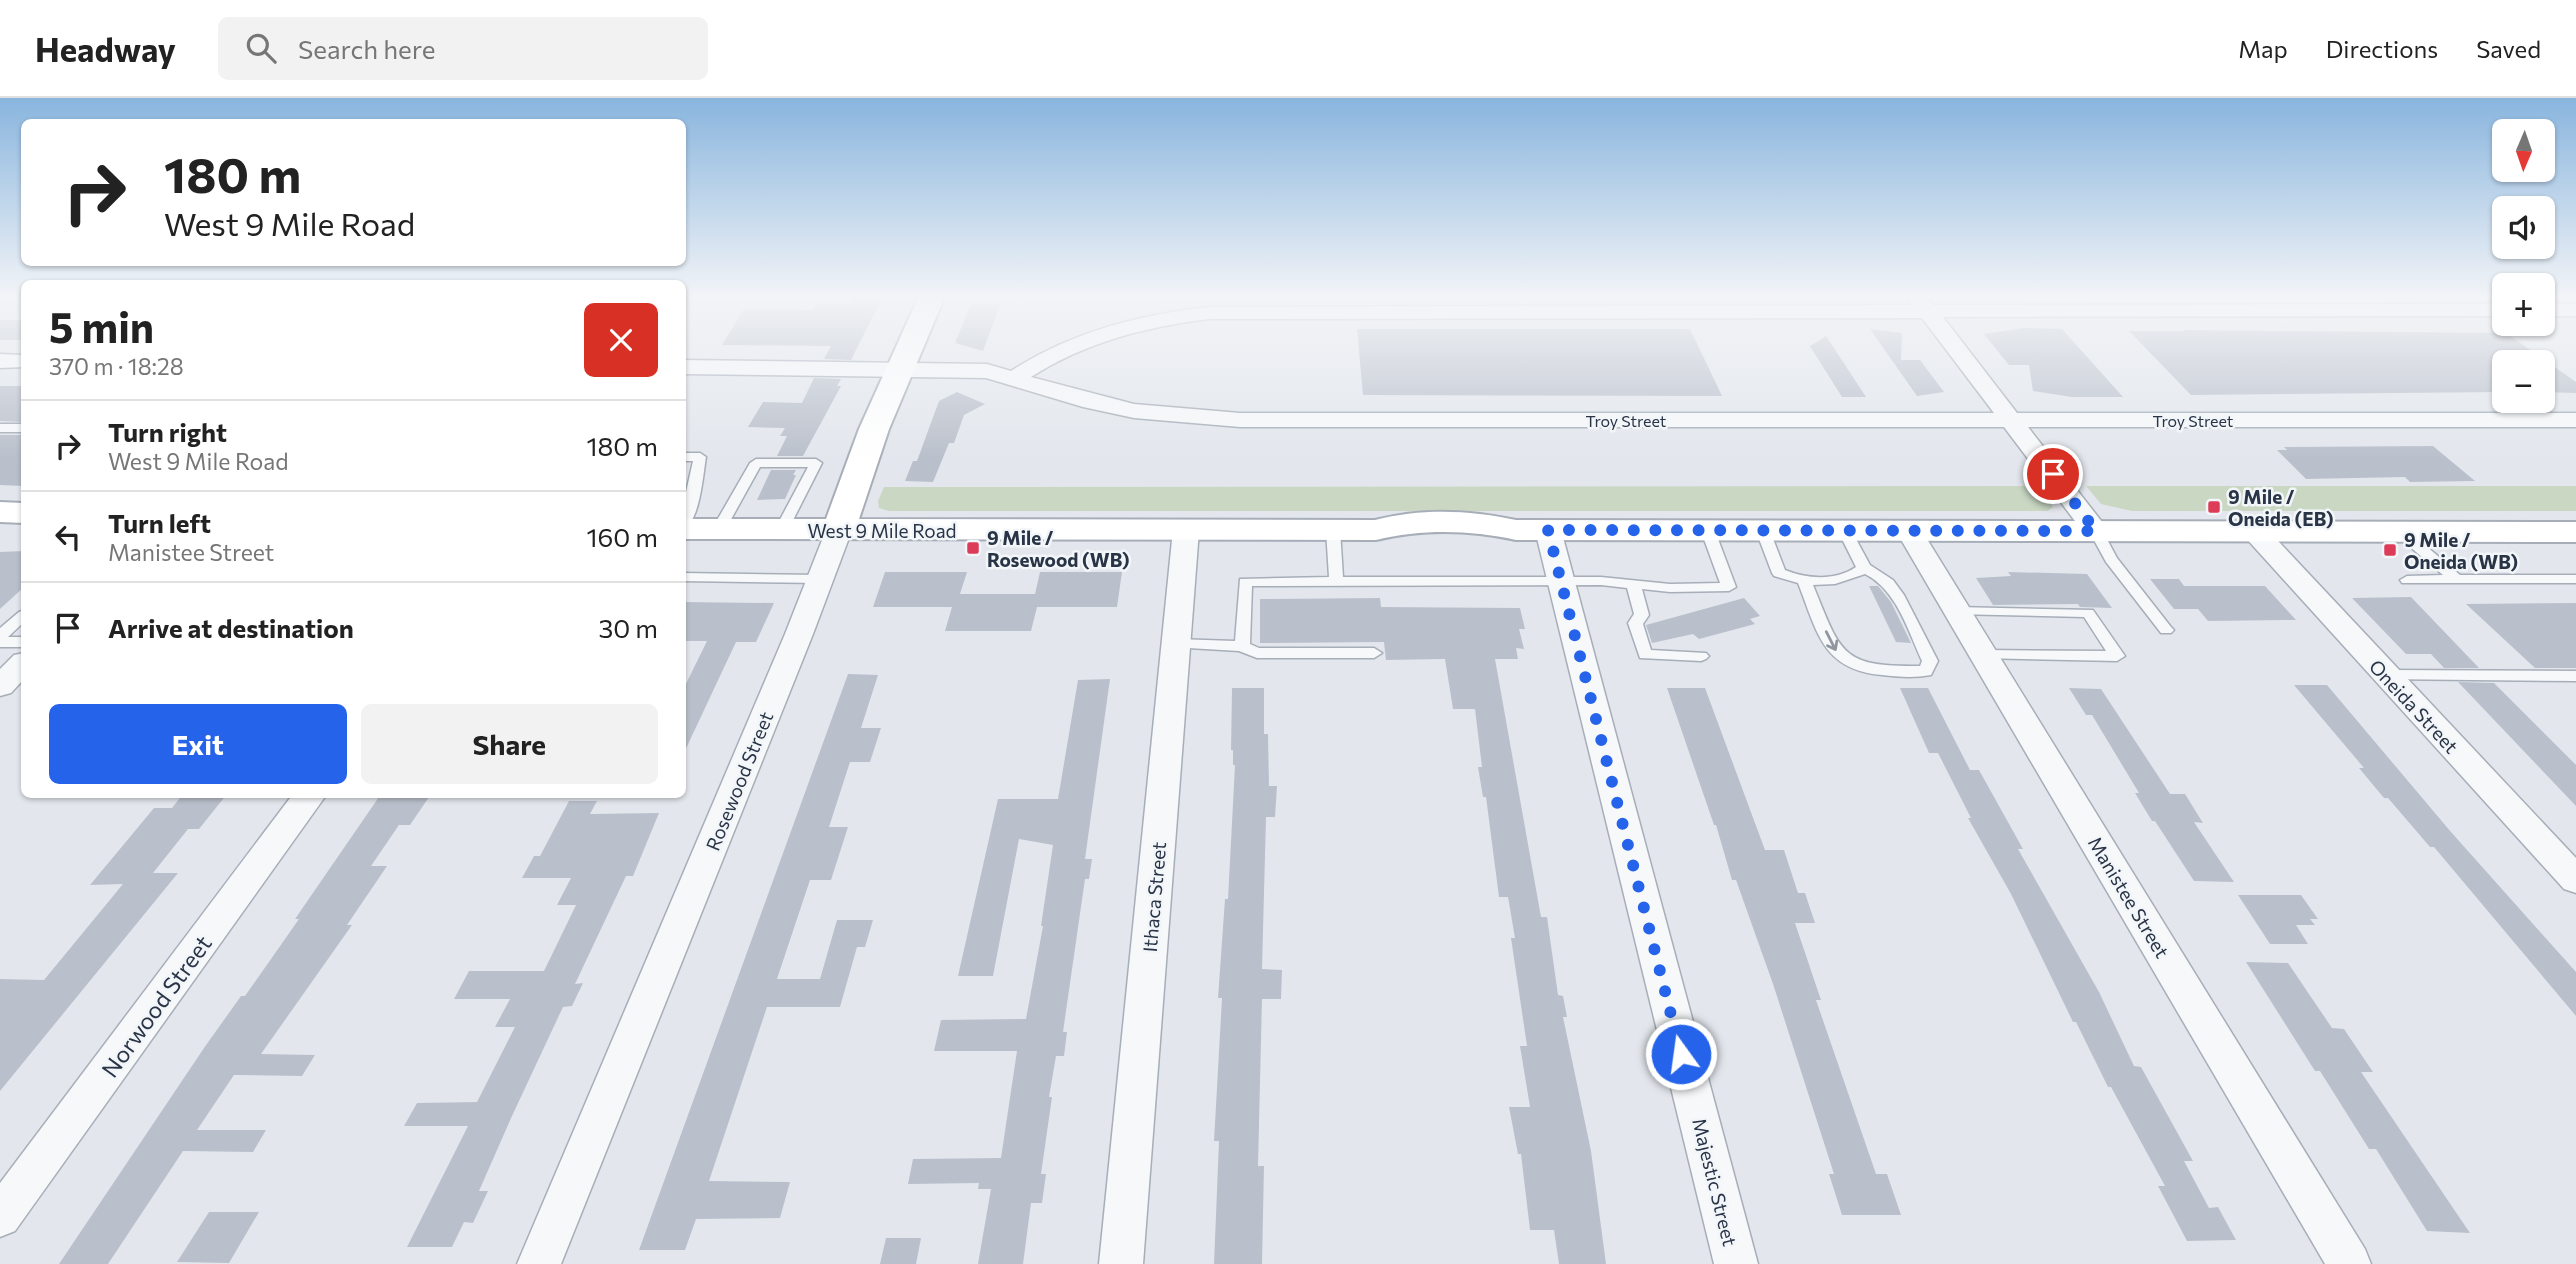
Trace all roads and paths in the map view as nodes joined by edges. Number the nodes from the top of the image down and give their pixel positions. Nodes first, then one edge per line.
1 (908, 350) edge
2 (1061, 350) edge
3 (1957, 350) edge
4 (0, 361) edge
5 (21, 362) edge
6 (686, 367) edge
7 (900, 369) junction
8 (1015, 377) junction
9 (2011, 420) junction
10 (2576, 420) edge
11 (0, 428) edge
12 (21, 428) edge
13 (686, 457) edge
14 (0, 512) edge
15 (21, 513) edge
16 (726, 515) junction
17 (686, 518) edge
18 (686, 526) edge
19 (782, 529) junction
20 (839, 530) junction
21 (1186, 530) junction
22 (1334, 530) junction
23 (1532, 530) junction
24 (1709, 531) junction
25 (1763, 531) junction
26 (1845, 531) junction
27 (1909, 531) junction
28 (2096, 531) junction
29 (2254, 531) junction
30 (2400, 531) junction
31 (2576, 532) edge
32 (1864, 568) junction
33 (686, 577) edge
34 (821, 579) junction
35 (1803, 579) junction
36 (2576, 579) edge
37 (1336, 580) junction
38 (1559, 580) junction
39 (2407, 580) dead end
40 (2457, 580) junction
41 (1633, 586) junction
42 (1956, 611) junction
43 (21, 618) edge
44 (2166, 629) dead end
45 (0, 639) edge
46 (21, 642) edge
47 (1176, 644) junction
48 (1242, 646) junction
49 (1374, 653) dead end
50 (1983, 655) junction
51 (1701, 656) dead end
52 (21, 665) edge
53 (2386, 675) junction
54 (2576, 676) edge
55 (0, 685) edge
56 (308, 798) edge
57 (2576, 880) edge
58 (0, 1217) edge
59 (539, 1264) edge
60 (1121, 1264) edge
61 (1736, 1264) edge
62 (2349, 1264) edge

1 - 7 main road, Rosewood Street
2 - 8 street
3 - 9 street
4 - 5 street
6 - 7 street, Troy Street
7 - 8 street, Troy Street
7 - 20 main road, Rosewood Street
8 - 9 street, Troy Street
9 - 10 street, Troy Street
9 - 28 street
11 - 12 lane
13 - 17 lane
14 - 15 main road
16 - 18 main road, West 9 Mile Road
16 - 19 main road, West 9 Mile Road
16 - 19 lane
19 - 20 main road, West 9 Mile Road
20 - 21 main road, West 9 Mile Road
20 - 34 street, Rosewood Street
21 - 22 main road, West 9 Mile Road
21 - 47 street, Ithaca Street
22 - 23 main road, West 9 Mile Road
22 - 37 lane
23 - 24 main road, West 9 Mile Road
23 - 38 street, Majestic Street
24 - 25 main road, West 9 Mile Road
24 - 41 lane
25 - 26 main road, West 9 Mile Road
25 - 35 lane
26 - 27 main road, West 9 Mile Road
26 - 32 lane
27 - 28 main road, West 9 Mile Road
27 - 42 street, Manistee Street
28 - 29 main road, West 9 Mile Road
28 - 44 lane
29 - 30 main road, West 9 Mile Road
29 - 53 street, Oneida Street
30 - 31 main road, West 9 Mile Road
30 - 40 lane
32 - 35 lane
35 -> 32 lane
33 - 34 lane
34 - 59 street, Rosewood Street
36 - 40 lane
37 - 38 lane
37 - 48 lane
38 - 41 lane
38 - 61 street, Majestic Street
39 - 40 lane
41 - 51 lane
42 - 50 street, Manistee Street
42 - 50 lane
43 - 45 lane
45 - 46 lane
47 - 48 lane
47 - 60 street, Ithaca Street
48 - 49 lane
50 - 62 street, Manistee Street
52 - 55 street
53 - 54 lane
53 - 57 street, Oneida Street
56 - 58 street, Norwood Street

